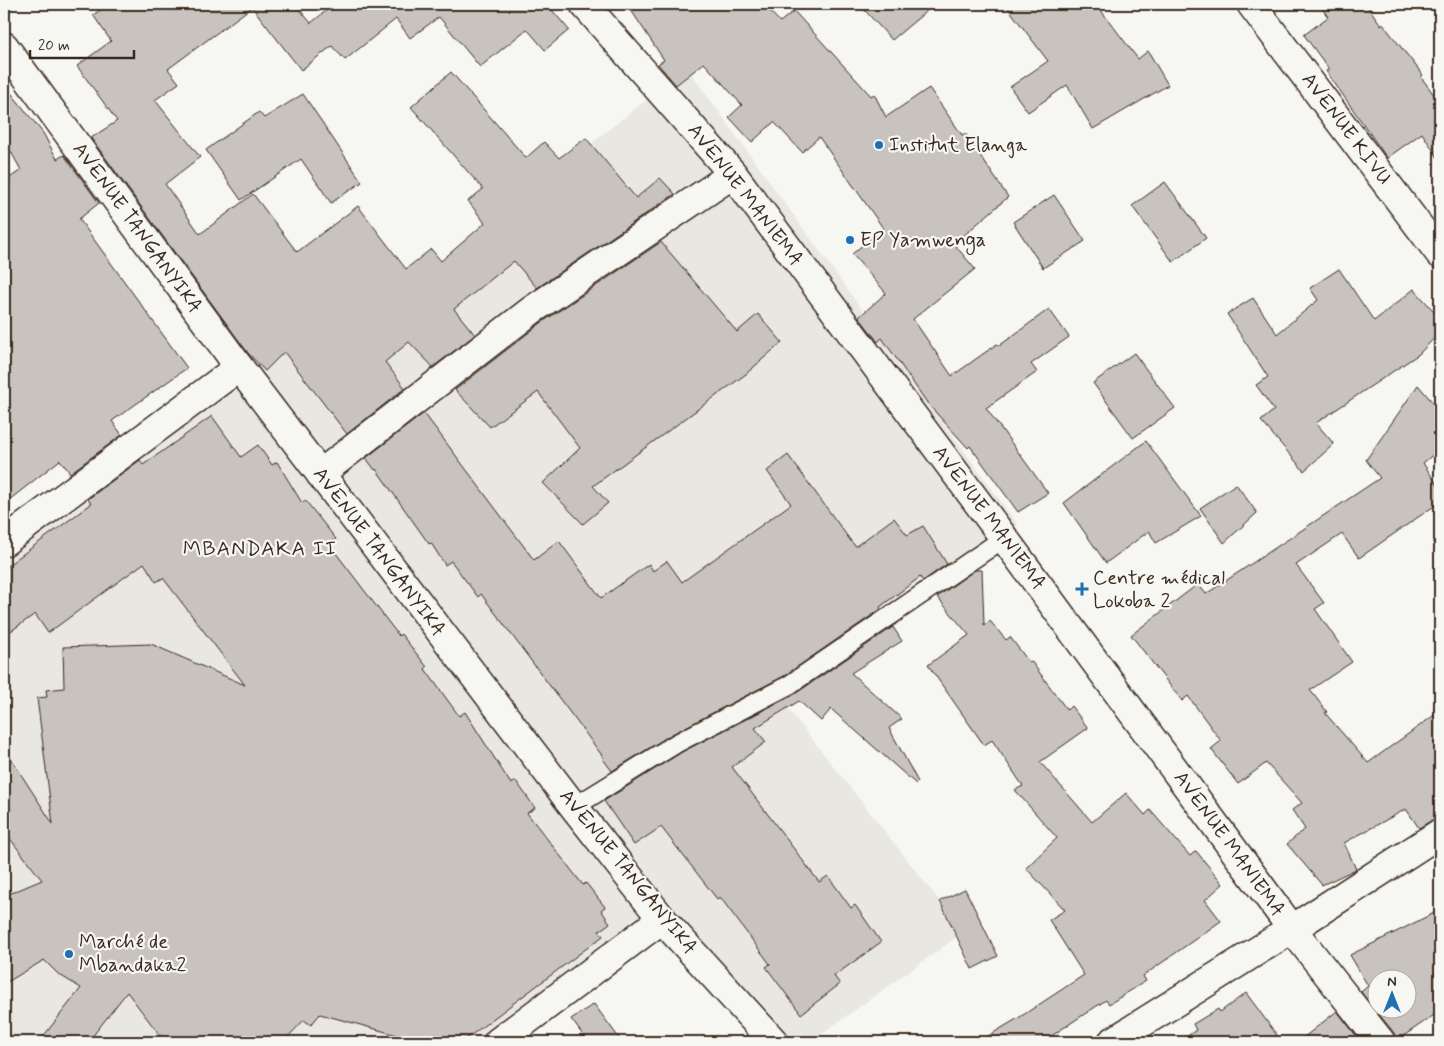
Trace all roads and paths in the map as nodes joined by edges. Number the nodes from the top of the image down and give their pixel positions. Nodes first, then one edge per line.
1 (584, 4) edge
2 (1251, 4) edge
3 (4, 46) edge
4 (733, 174) junction
5 (1440, 254) edge
6 (239, 367) junction
7 (320, 474) junction
8 (1004, 538) junction
9 (4, 542) edge
10 (574, 807) junction
11 (1440, 833) edge
12 (662, 919) junction
13 (1292, 930) junction
14 (1116, 1041) edge
15 (498, 1042) edge
16 (774, 1042) edge
17 (1381, 1042) edge

1 - 4 street, AVENUE MANIEMA
2 - 5 street, AVENUE KIVU
3 - 6 street, AVENUE TANGANYIKA
4 - 7 street
4 - 8 street, AVENUE MANIEMA
6 - 7 street, AVENUE TANGANYIKA
6 - 9 street
7 - 10 street, AVENUE TANGANYIKA
8 - 10 lane
8 - 13 street, AVENUE MANIEMA
10 - 12 street, AVENUE TANGANYIKA
11 - 13 street
12 - 15 street
12 - 16 street, AVENUE TANGANYIKA
13 - 14 street
13 - 17 street, AVENUE MANIEMA

